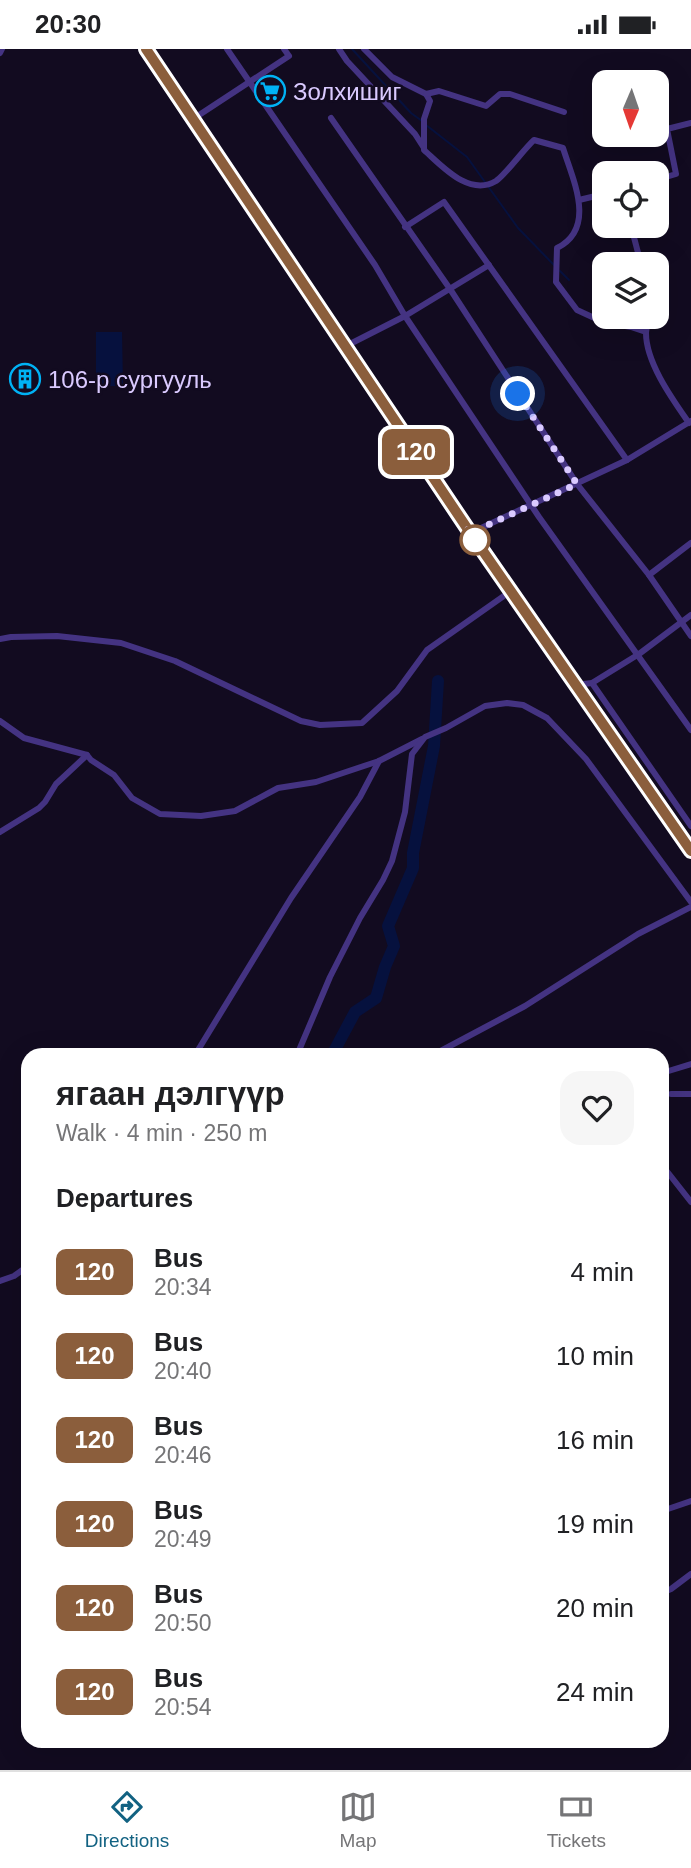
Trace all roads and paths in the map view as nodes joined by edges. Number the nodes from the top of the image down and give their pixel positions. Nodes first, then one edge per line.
1 (146, 49) edge
2 (227, 49) edge
3 (284, 49) edge
4 (339, 49) edge
5 (365, 49) edge
6 (250, 80) junction
7 (426, 94) junction
8 (564, 112) dead end
9 (331, 118) dead end
10 (193, 119) junction
11 (691, 123) edge
12 (424, 150) junction
13 (669, 176) edge
14 (592, 197) edge
15 (579, 200) junction
16 (405, 227) junction
17 (489, 265) junction
18 (450, 289) junction
19 (405, 316) junction
20 (647, 329) edge
21 (646, 332) junction
22 (346, 346) junction
23 (691, 422) edge
24 (627, 460) junction
25 (577, 484) junction
26 (533, 505) junction
27 (467, 528) junction
28 (691, 543) edge
29 (649, 575) junction
30 (511, 591) junction
31 (691, 615) edge
32 (682, 622) junction
33 (691, 636) edge
34 (0, 639) edge
35 (639, 654) junction
36 (592, 683) junction
37 (575, 684) junction
38 (0, 721) edge
39 (691, 730) edge
40 (425, 737) junction
41 (87, 755) junction
42 (379, 760) junction
43 (691, 826) edge
44 (0, 832) edge
45 (691, 852) edge
46 (691, 905) edge
47 (199, 1048) edge
48 (300, 1048) edge
49 (446, 1048) edge
50 (691, 1064) edge
51 (669, 1071) edge
52 (671, 1094) dead end
53 (691, 1094) edge
54 (669, 1174) edge
55 (691, 1202) edge
56 (21, 1271) edge
57 (0, 1281) edge
58 (691, 1501) edge
59 (669, 1509) edge
60 (691, 1574) edge
61 (669, 1590) edge

1 - 10 main road
2 - 6 street
3 - 6 street
4 - 12 street
5 - 7 street
6 - 10 street
6 - 19 street
7 - 8 street
7 - 12 street
9 - 16 street
10 - 22 main road
11 - 13 street
12 - 15 street
14 - 15 street
15 - 21 street
16 - 17 street
16 - 18 street
17 - 18 street
17 - 24 street
18 - 19 street
18 - 25 street
19 - 22 street
19 - 26 street
20 - 21 street
21 - 23 street
22 - 27 main road
23 - 24 street
24 - 25 street
25 - 26 street
25 - 29 street
26 - 27 street
26 - 35 street
27 - 30 main road
28 - 29 street
29 - 32 street
30 - 34 street
30 - 37 main road
31 - 32 street
32 - 33 street
32 - 35 street
35 - 36 street
35 - 39 street
36 - 37 street
36 - 43 street
37 - 45 main road
38 - 41 street
40 - 42 street
40 - 46 street
40 - 48 street
41 - 42 street
41 - 44 street
42 - 47 street
46 - 49 street
50 - 51 street
52 - 53 street
54 - 55 street
56 - 57 street
58 - 59 street
60 - 61 street

